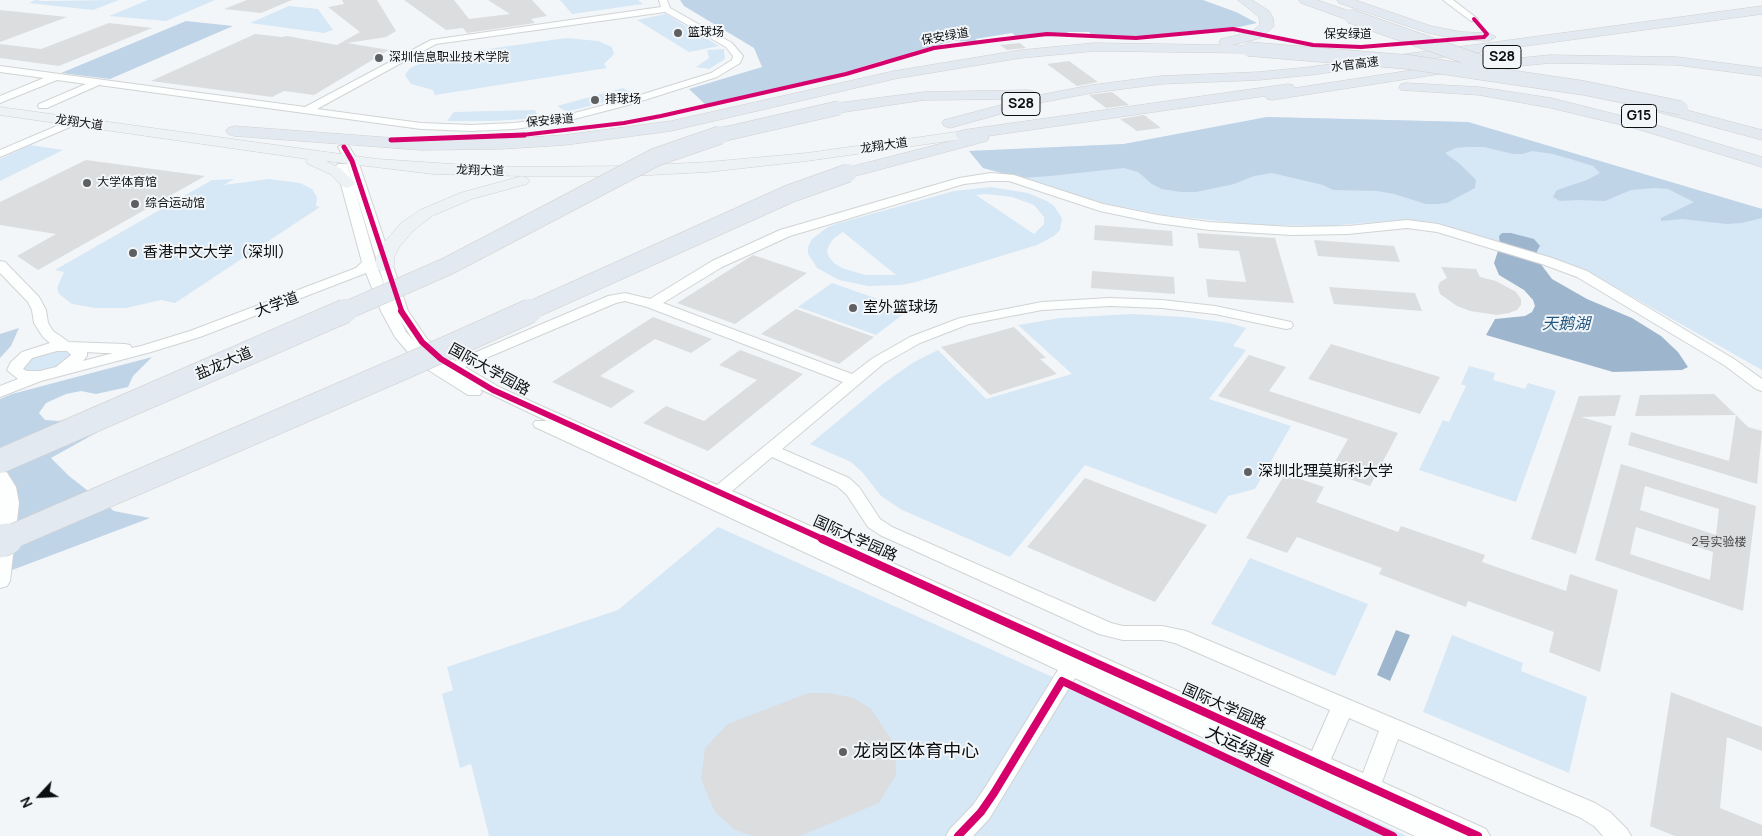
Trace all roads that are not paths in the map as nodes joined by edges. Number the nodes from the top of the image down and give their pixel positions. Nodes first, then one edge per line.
1 (1244, 0) edge
2 (1305, 0) edge
3 (1327, 0) edge
4 (1344, 0) edge
5 (1447, 0) edge
6 (664, 4) edge
7 (1762, 10) edge
8 (1474, 19) dead end
9 (1762, 20) edge
10 (1646, 26) junction
11 (1126, 47) junction
12 (974, 62) junction
13 (0, 69) edge
14 (1762, 72) edge
15 (1530, 74) junction
16 (57, 76) junction
17 (97, 82) junction
18 (1068, 92) junction
19 (1279, 94) junction
20 (0, 100) edge
21 (832, 102) junction
22 (43, 106) junction
23 (307, 110) junction
24 (0, 111) edge
25 (72, 122) junction
26 (950, 124) joint
27 (1036, 124) junction
28 (1087, 129) junction
29 (1762, 130) edge
30 (234, 131) junction
31 (1762, 135) edge
32 (968, 137) junction
33 (1762, 146) edge
34 (281, 152) junction
35 (0, 154) edge
36 (345, 155) junction
37 (1762, 155) edge
38 (1762, 162) edge
39 (582, 172) junction
40 (347, 183) junction
41 (0, 265) edge
42 (377, 265) junction
43 (652, 304) junction
44 (41, 323) junction
45 (1286, 325) dead end
46 (300, 331) junction
47 (181, 339) junction
48 (68, 346) junction
49 (18, 363) junction
50 (448, 370) junction
51 (46, 375) junction
52 (853, 380) junction
53 (0, 381) edge
54 (1762, 386) edge
55 (0, 392) edge
56 (771, 450) junction
57 (0, 461) edge
58 (0, 475) edge
59 (714, 496) junction
60 (0, 542) edge
61 (0, 581) edge
62 (1070, 666) junction
63 (1343, 706) junction
64 (1392, 727) junction
65 (1315, 770) junction
66 (1366, 794) junction
67 (958, 836) edge
68 (1439, 836) edge
69 (1478, 836) edge
70 (1619, 836) edge

1 - 11 highway
2 - 15 highway, G15, bridge
3 - 15 highway, G15
4 - 10 highway
5 - 8 street
6 - 23 street
6 - 23 street
7 - 10 highway, 水官高速 / S28
9 - 27 highway, 水官高速 / S28
10 - 18 highway, 水官高速 / S28
11 - 12 highway
11 - 29 highway, bridge
12 - 21 highway
12 - 30 highway
13 - 16 street
14 - 19 highway
15 - 31 highway
15 - 33 highway, G15
15 - 37 highway, G15
16 - 17 street
16 - 20 street
17 - 22 street
17 - 23 street
18 - 21 highway
18 - 26 highway, 水官高速 / S28
19 - 28 highway
19 - 38 highway
20 - 22 main road, 龙翔大道
21 - 46 highway, 盐龙大道, bridge
21 - 46 highway, bridge
22 - 30 main road, 龙翔大道
24 - 25 main road, 龙翔大道
25 - 34 main road, 龙翔大道
25 - 35 street
26 - 36 main road, 龙翔大道
27 - 28 highway
27 - 32 highway
28 - 32 highway
30 - 36 main road, 龙翔大道
32 - 39 main road, 龙翔大道
32 - 60 highway, bridge
34 - 36 main road, 龙翔大道
34 - 40 main road
36 - 39 main road, 龙翔大道
36 - 40 street, 国际大学园路
36 - 42 street, 国际大学园路
39 - 42 main road
40 - 42 street, 国际大学园路
41 - 44 street
42 - 47 street, 大学道
42 - 50 street, 国际大学园路
43 - 50 street
43 - 52 street
43 - 54 street
44 - 48 street
44 - 49 street
45 - 52 street
46 - 57 highway, 盐龙大道, bridge
47 - 48 street, 大学道
47 - 51 street, 大学道
48 - 49 street, 大学道
48 - 51 street, 大学道
49 - 51 street, 大学道
49 - 53 street, 大学道
50 - 59 street, 国际大学园路
51 - 55 street, 大学道
52 - 56 street
56 - 59 street
56 - 63 street
58 - 61 street
59 - 62 street, 国际大学园路
59 - 65 street, 国际大学园路
62 - 65 street, 国际大学园路
62 - 67 street
63 - 64 street
63 - 65 street
64 - 66 street
64 - 70 street
65 - 66 street, 国际大学园路
66 - 68 street, 国际大学园路
66 - 69 street, 国际大学园路

